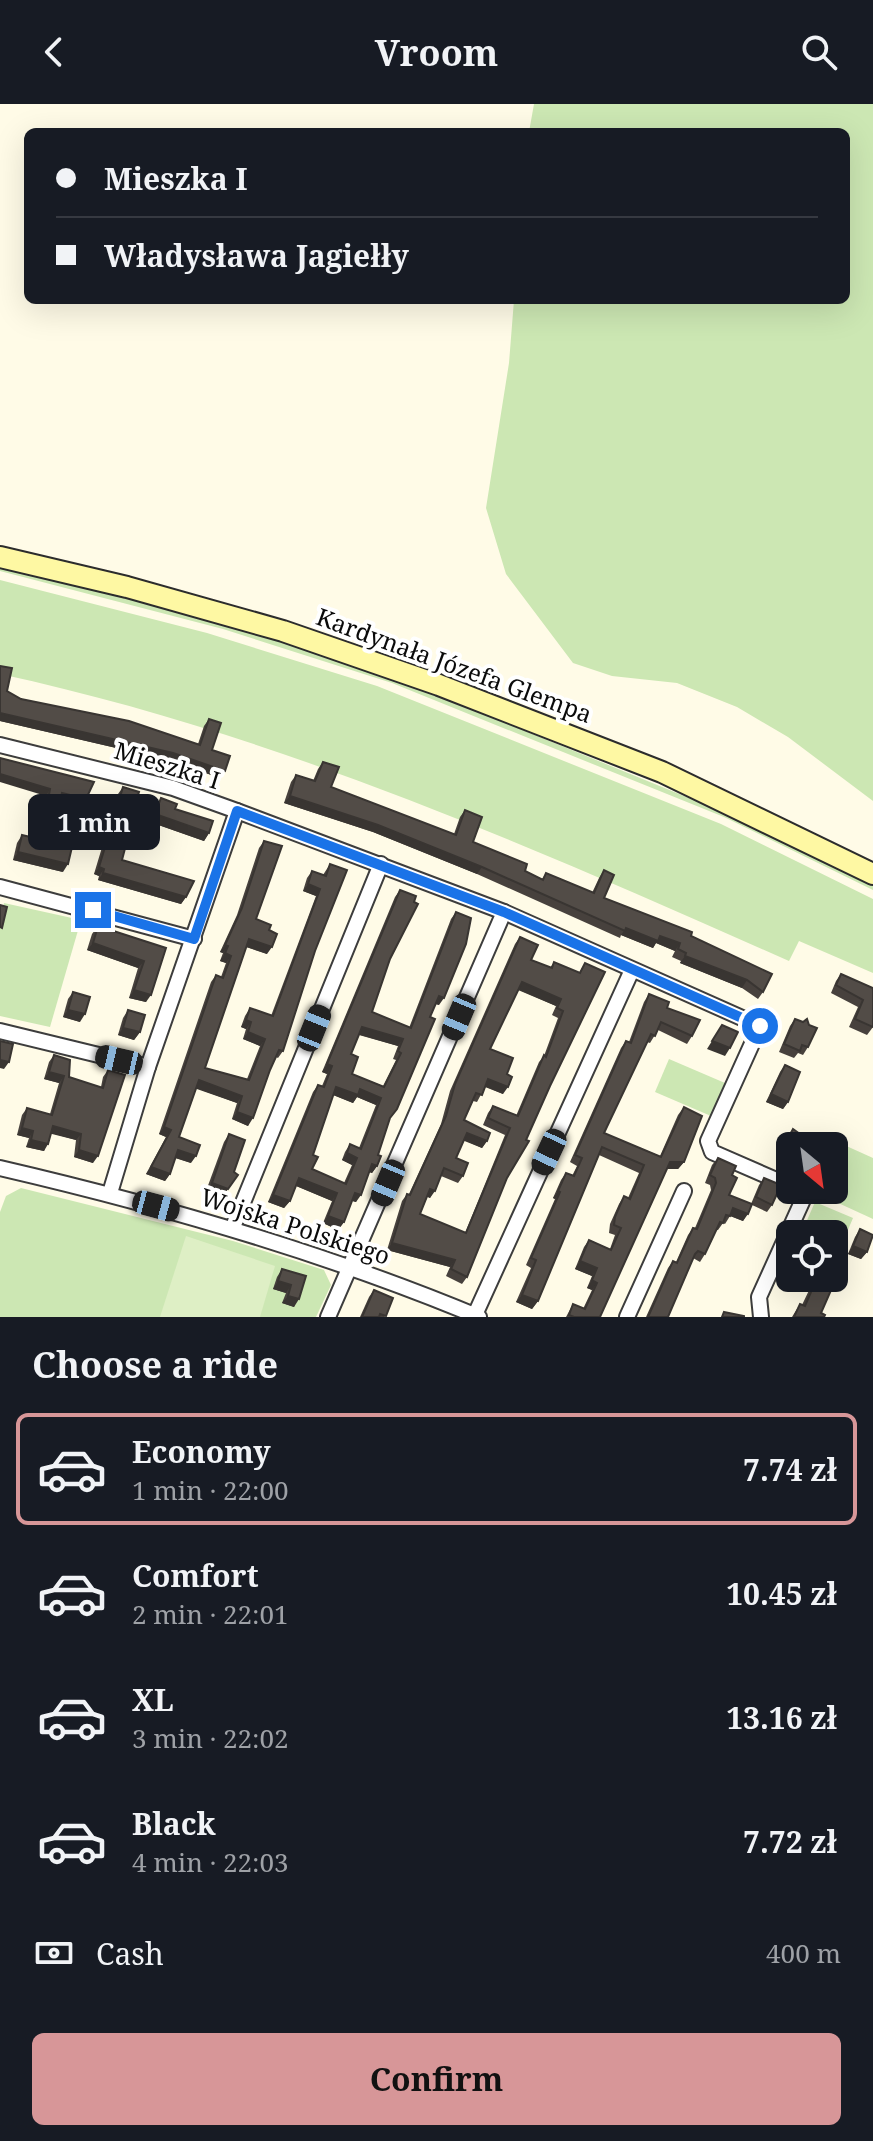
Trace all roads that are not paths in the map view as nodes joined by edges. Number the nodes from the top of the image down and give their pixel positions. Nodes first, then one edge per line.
1 (0, 557) edge
2 (0, 745) edge
3 (237, 811) junction
4 (381, 864) junction
5 (873, 874) edge
6 (0, 887) edge
7 (504, 912) junction
8 (194, 939) junction
9 (632, 970) junction
10 (0, 1031) edge
11 (148, 1067) junction
12 (0, 1169) edge
13 (776, 1180) edge
14 (684, 1191) dead end
15 (110, 1193) junction
16 (797, 1204) edge
17 (233, 1227) junction
18 (353, 1266) junction
19 (476, 1316) edge
20 (328, 1317) edge
21 (627, 1317) edge
22 (761, 1317) edge

1 - 5 main road, Kardynała Józefa Glempa
2 - 3 street, Mieszka I
3 - 4 street, Mieszka I
3 - 8 street
4 - 7 street, Mieszka I
4 - 17 street
6 - 8 street
7 - 9 street, Mieszka I
7 - 18 street
8 - 11 street
9 - 13 street, Mieszka I
9 - 19 street
10 - 11 street
11 - 15 street
12 - 15 street, Wojska Polskiego
14 - 21 street
15 - 17 street, Wojska Polskiego
16 - 22 street
17 - 18 street, Wojska Polskiego
18 - 19 street, Wojska Polskiego
18 - 20 street

